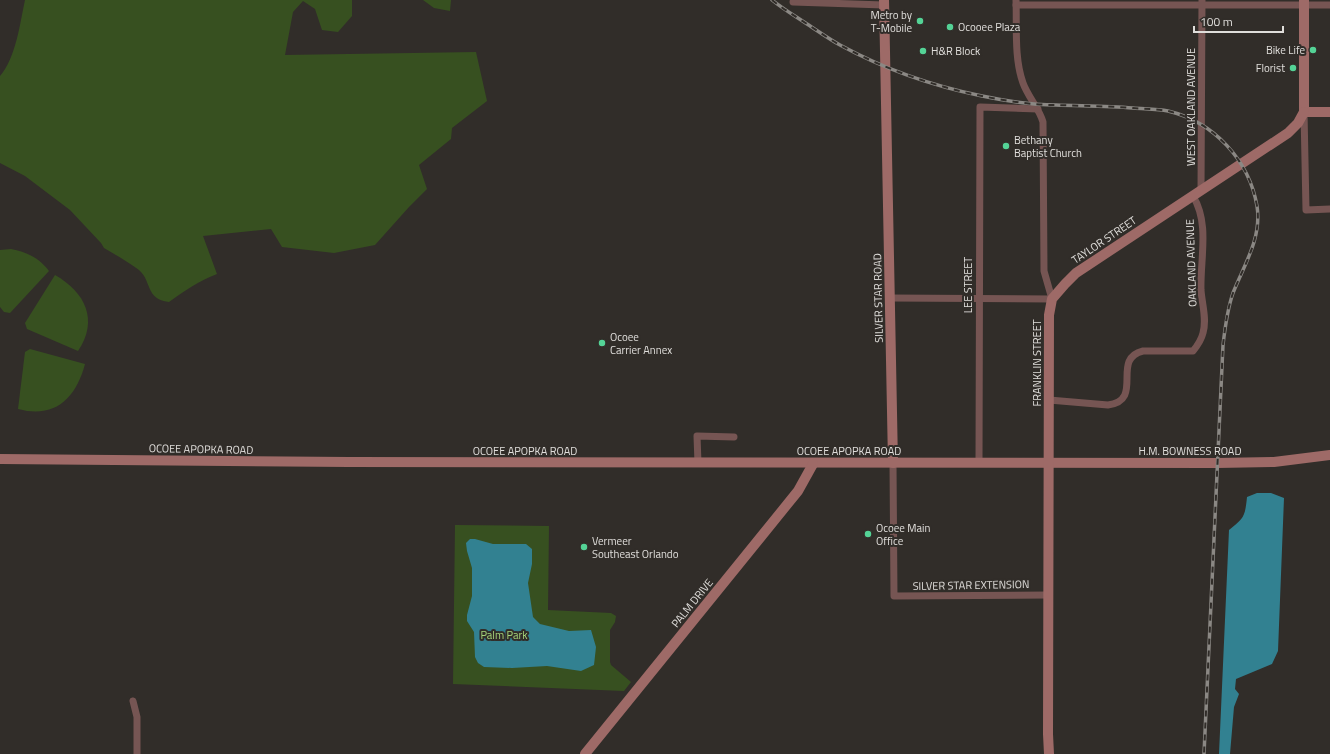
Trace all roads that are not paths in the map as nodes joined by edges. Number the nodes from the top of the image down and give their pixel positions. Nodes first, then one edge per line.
1 (793, 2) dead end
2 (884, 2) edge
3 (1016, 2) edge
4 (1202, 2) edge
5 (1304, 2) edge
6 (1330, 5) edge
7 (1038, 109) junction
8 (1304, 110) junction
9 (1330, 112) edge
10 (1197, 193) junction
11 (1330, 209) edge
12 (890, 298) junction
13 (979, 299) junction
14 (1052, 299) junction
15 (1048, 400) junction
16 (734, 437) dead end
17 (1330, 455) edge
18 (0, 459) edge
19 (698, 463) junction
20 (893, 463) junction
21 (979, 463) junction
22 (1049, 463) junction
23 (813, 464) junction
24 (1048, 595) junction
25 (894, 596) joint
26 (133, 701) dead end
27 (1048, 734) junction
28 (137, 754) edge
29 (585, 754) edge
30 (1046, 754) edge
31 (1049, 754) edge

1 - 2 street
2 - 12 main road, SILVER STAR ROAD
3 - 4 street
3 - 7 street, FRANKLIN STREET
4 - 5 street
4 - 10 street, WEST OAKLAND AVENUE
5 - 6 street
5 - 8 main road
7 - 13 street, LEE STREET
7 - 14 street, FRANKLIN STREET
8 - 9 main road
8 - 10 main road, TAYLOR STREET
8 - 11 street
10 - 14 main road, TAYLOR STREET
10 - 15 street, OAKLAND AVENUE
12 - 13 street
12 - 20 main road, SILVER STAR ROAD
13 - 14 street
13 - 21 street, LEE STREET
14 - 15 main road, FRANKLIN STREET
15 - 22 main road, FRANKLIN STREET
16 - 19 street
17 - 22 main road, H.M. BOWNESS ROAD
18 - 19 main road, OCOEE APOPKA ROAD
19 - 23 main road, OCOEE APOPKA ROAD
20 - 21 main road, OCOEE APOPKA ROAD
20 - 23 main road, OCOEE APOPKA ROAD
20 - 25 street, SILVER STAR ROAD
21 - 22 main road, OCOEE APOPKA ROAD
22 - 24 main road, FRANKLIN STREET
23 - 29 main road, PALM DRIVE
24 - 25 street, SILVER STAR EXTENSION
24 - 27 main road, FRANKLIN STREET
26 - 28 street
27 - 30 main road, FRANKLIN STREET
27 - 31 main road, FRANKLIN STREET

